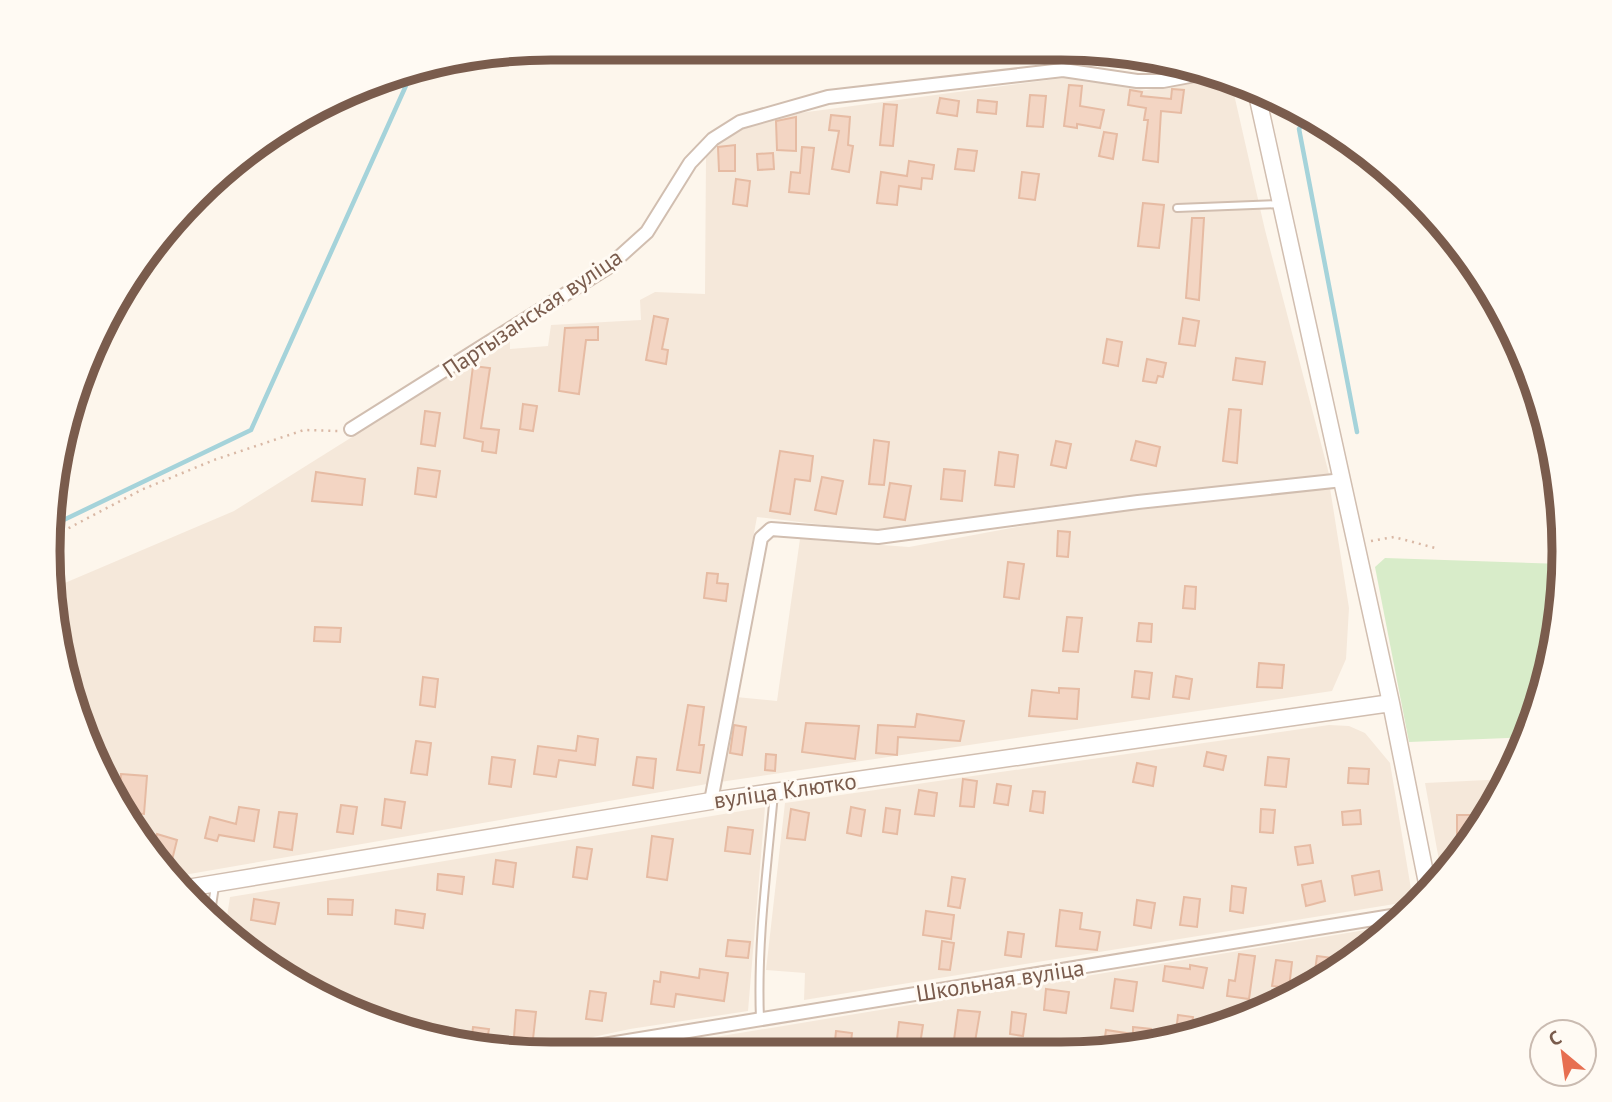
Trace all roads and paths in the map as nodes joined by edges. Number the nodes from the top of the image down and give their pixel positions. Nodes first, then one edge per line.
1 (1189, 76) edge
2 (1258, 101) edge
3 (1281, 204) junction
4 (1177, 208) dead end
5 (351, 429) joint
6 (1343, 480) junction
7 (61, 532) edge
8 (1357, 545) junction
9 (1439, 549) dead end
10 (1391, 703) junction
11 (775, 792) junction
12 (711, 801) junction
13 (1427, 880) edge
14 (215, 883) junction
15 (192, 887) edge
16 (212, 908) edge
17 (1389, 917) edge
18 (760, 1018) junction
19 (621, 1042) edge

1 - 5 street, Партызанская вуліца
2 - 3 street
3 - 4 lane
3 - 6 street
5 - 7 path
6 - 8 street
6 - 12 street
8 - 9 path
8 - 10 street
10 - 11 street, вуліца Клютко
10 - 13 street
11 - 12 street, вуліца Клютко
11 - 18 lane
12 - 14 street, вуліца Клютко
14 - 15 street, вуліца Клютко
14 - 16 lane
17 - 18 street, Школьная вуліца
18 - 19 street, Школьная вуліца

